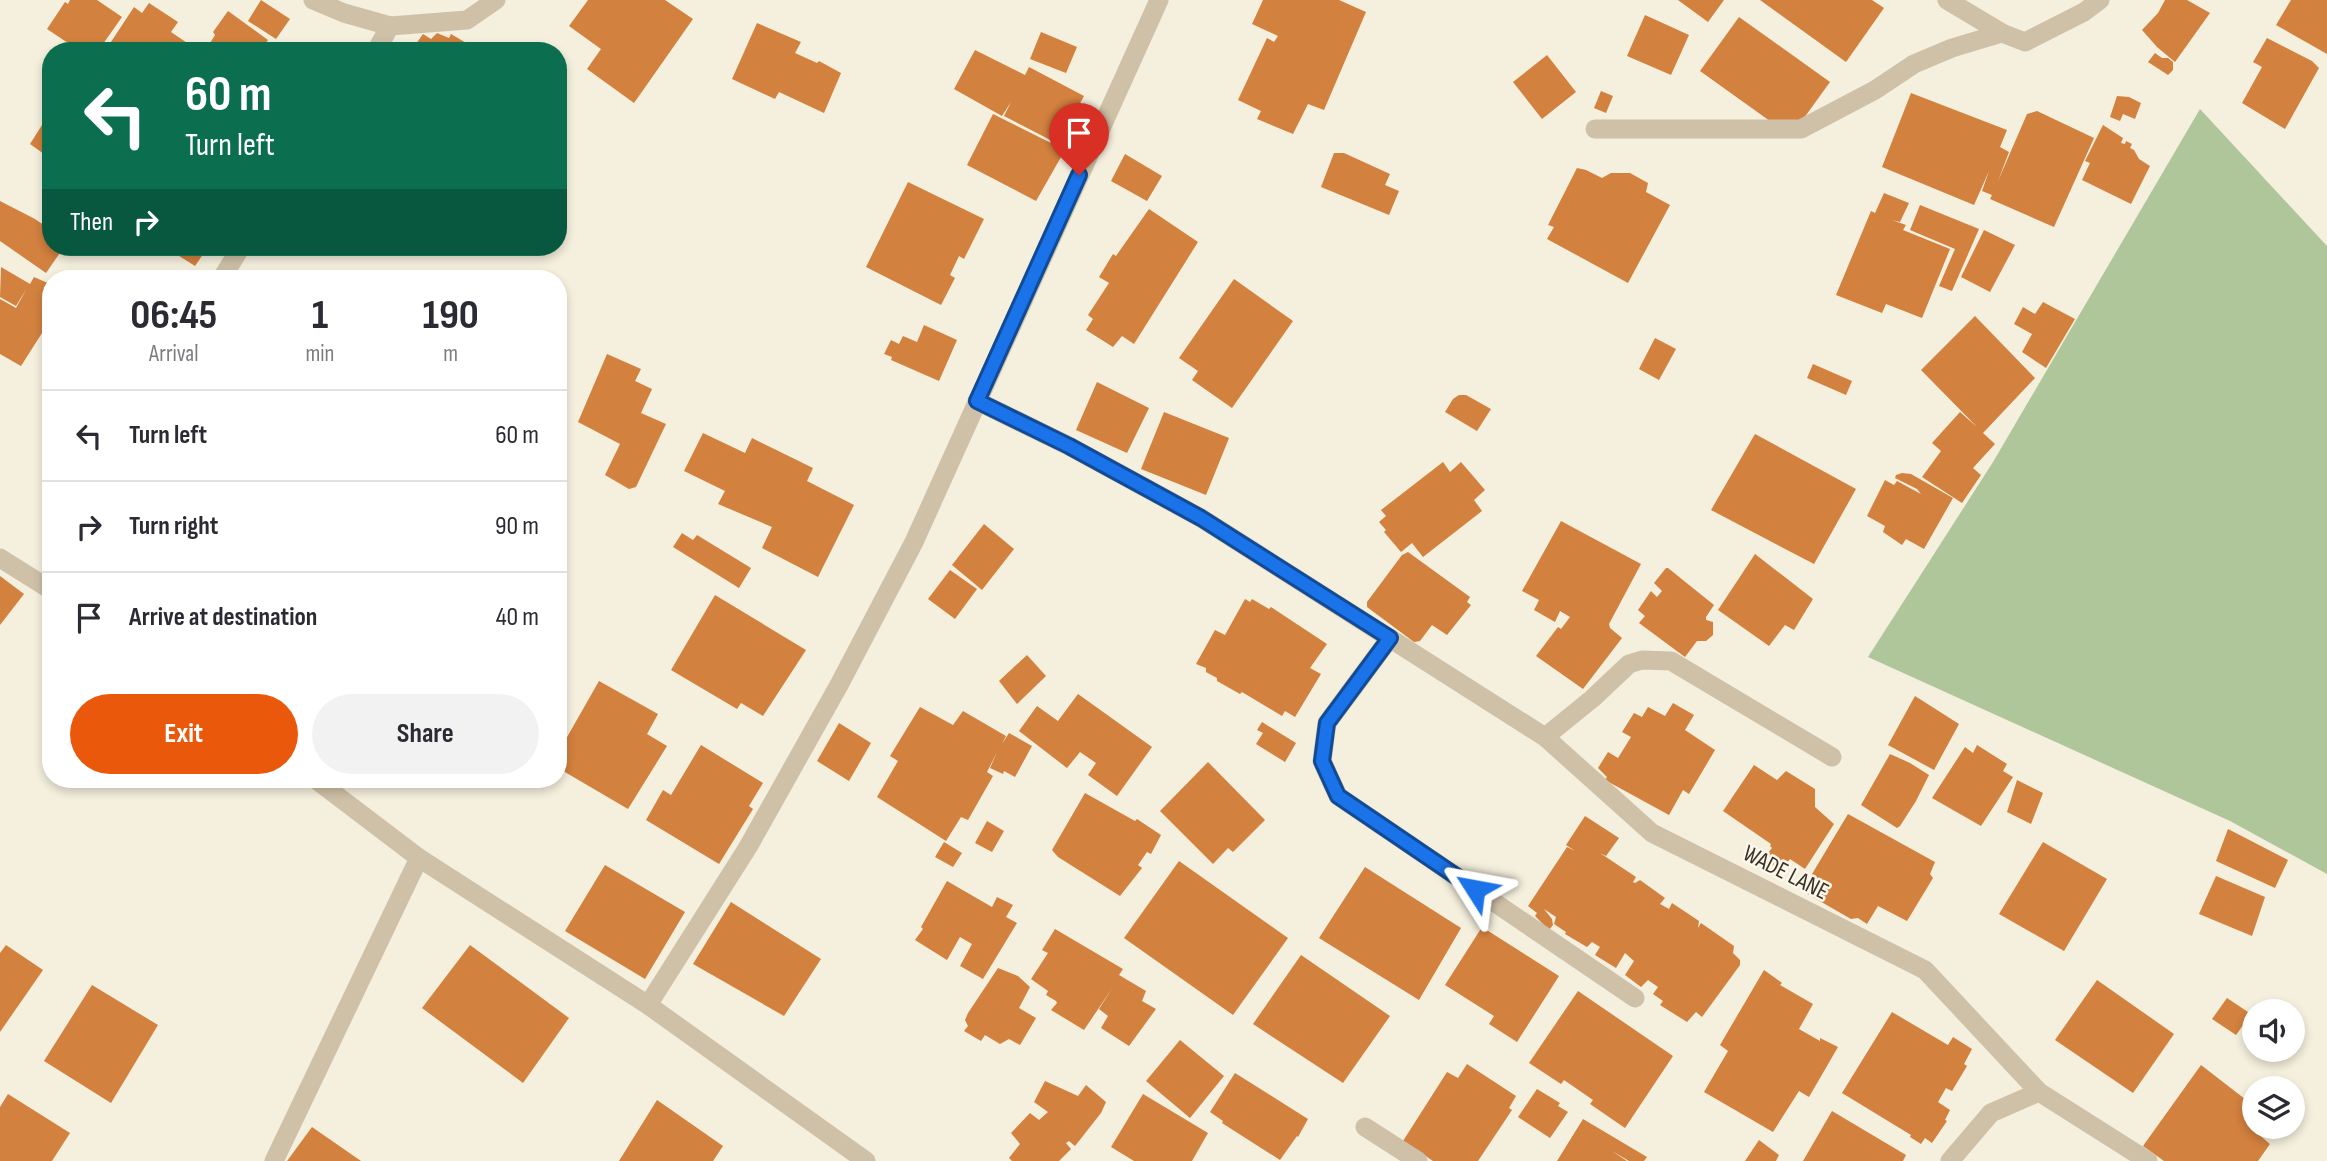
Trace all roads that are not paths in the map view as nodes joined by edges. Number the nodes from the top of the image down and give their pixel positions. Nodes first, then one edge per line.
1 (313, 0) edge
2 (496, 0) edge
3 (1159, 0) edge
4 (1947, 0) edge
5 (2100, 0) edge
6 (390, 26) junction
7 (2002, 33) junction
8 (381, 42) edge
9 (1595, 129) dead end
10 (977, 401) junction
11 (0, 558) edge
12 (42, 584) edge
13 (1390, 638) junction
14 (1545, 737) junction
15 (1832, 757) dead end
16 (327, 788) edge
17 (419, 858) junction
18 (1635, 998) dead end
19 (648, 1005) junction
20 (2039, 1092) junction
21 (1365, 1127) dead end
22 (855, 1158) edge
23 (1955, 1158) edge
24 (274, 1161) edge
25 (1418, 1161) edge
26 (2148, 1161) edge

1 - 6 street
2 - 6 street
3 - 10 street
4 - 7 street
5 - 7 street
6 - 8 street
7 - 9 street
10 - 13 street, WADE LANE
10 - 19 street
11 - 12 street
13 - 14 street, WADE LANE
13 - 18 street
14 - 15 street
14 - 20 street, WADE LANE
16 - 17 street
17 - 19 street
17 - 24 street
19 - 22 street
20 - 23 street
20 - 26 street, WADE LANE
21 - 25 street

